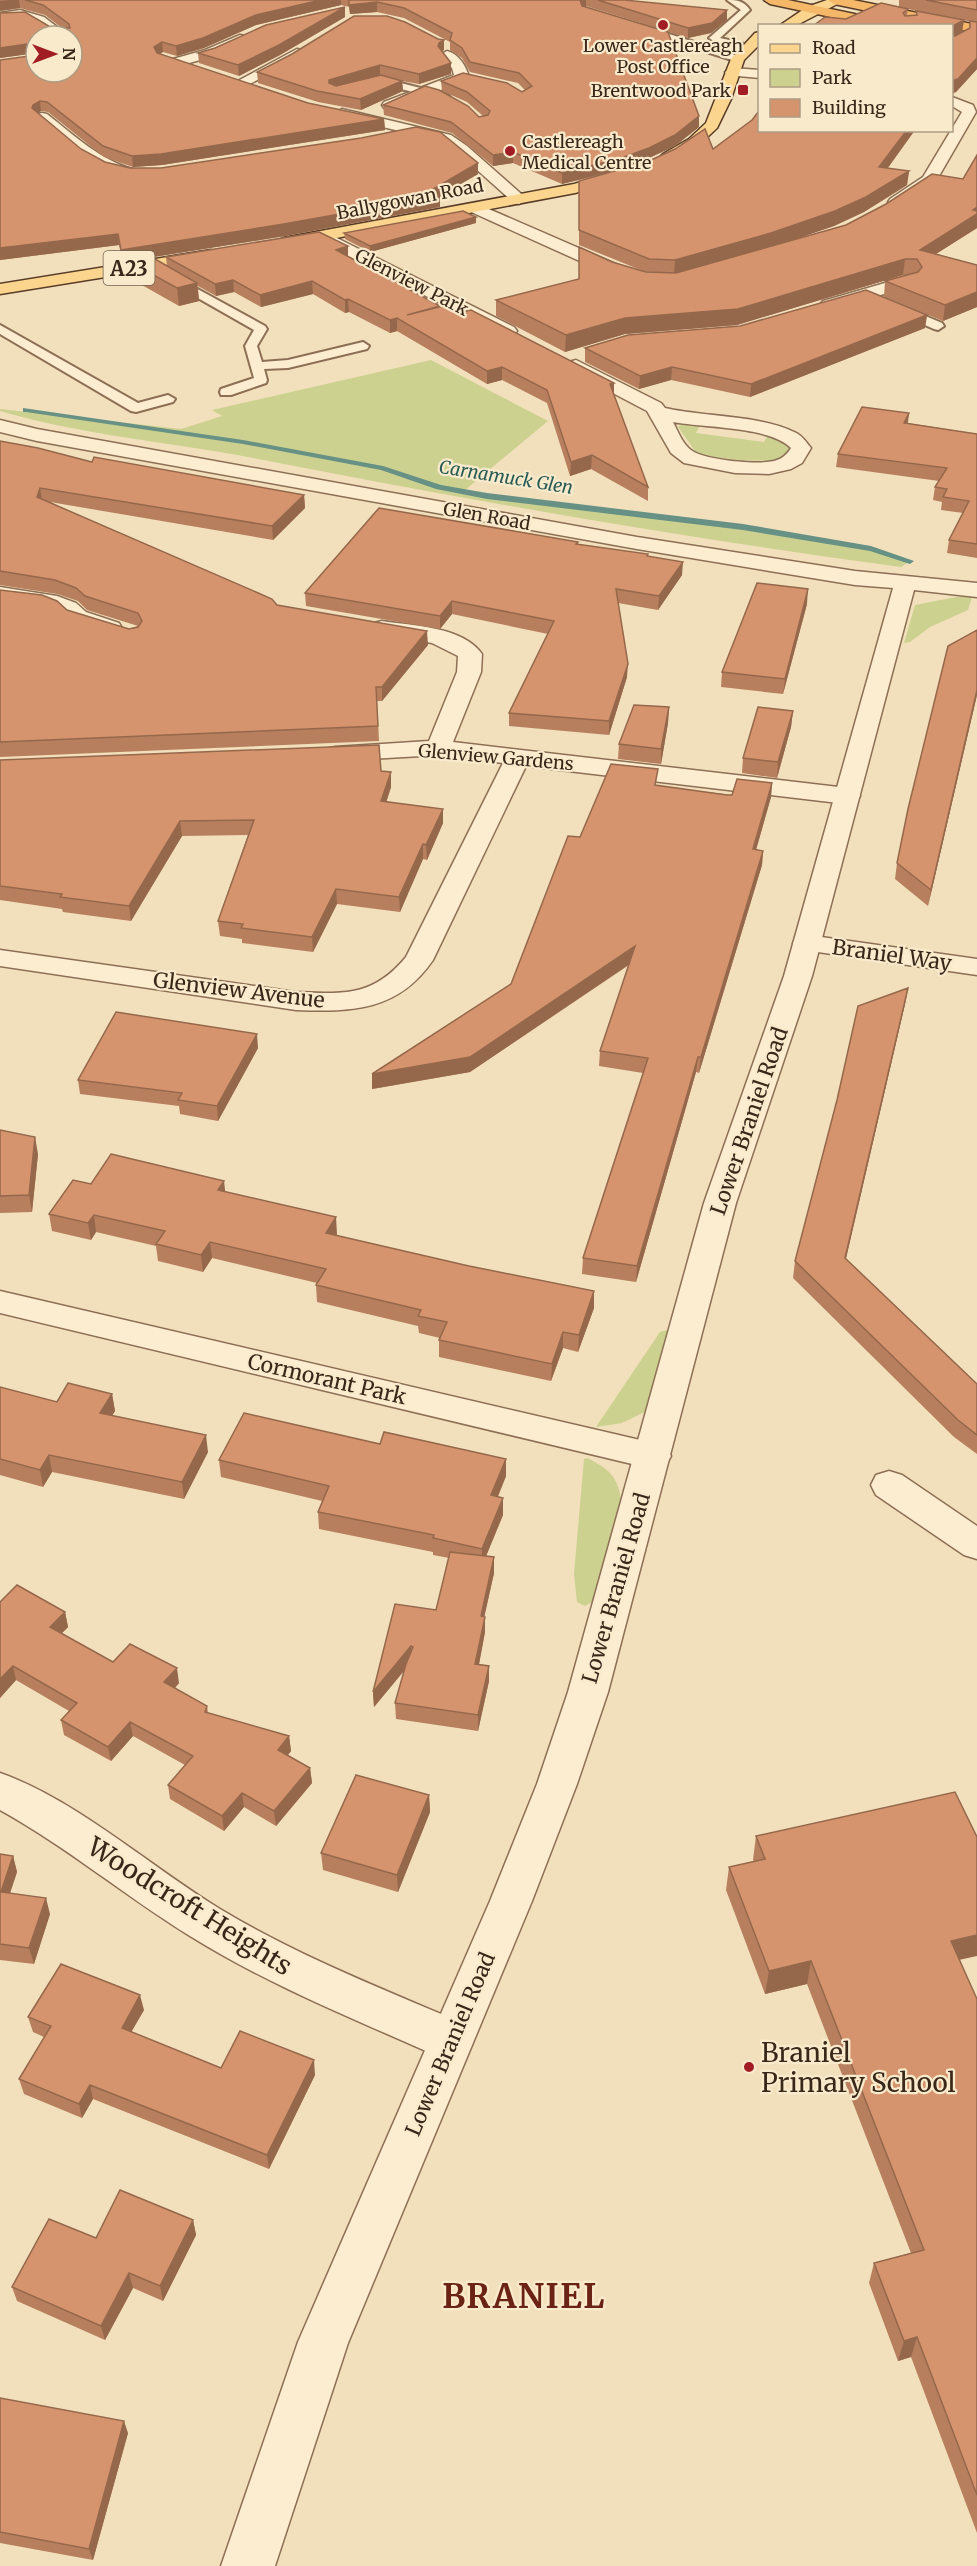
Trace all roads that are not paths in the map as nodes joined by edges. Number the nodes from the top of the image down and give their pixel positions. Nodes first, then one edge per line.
1 (731, 0) edge
2 (770, 0) edge
3 (817, 3) edge
4 (31, 4) edge
5 (20, 13) junction
6 (0, 17) edge
7 (870, 21) junction
8 (782, 23) edge
9 (47, 24) edge
10 (629, 24) edge
11 (898, 24) edge
12 (906, 24) edge
13 (946, 24) edge
14 (953, 25) edge
15 (977, 29) edge
16 (253, 33) edge
17 (953, 34) edge
18 (977, 39) edge
19 (754, 41) edge
20 (312, 44) edge
21 (447, 55) edge
22 (735, 65) junction
23 (199, 69) edge
24 (758, 74) edge
25 (360, 85) edge
26 (262, 91) edge
27 (421, 91) junction
28 (453, 101) edge
29 (953, 102) edge
30 (324, 110) edge
31 (42, 117) edge
32 (363, 117) junction
33 (419, 130) junction
34 (382, 138) edge
35 (145, 173) edge
36 (519, 199) junction
37 (475, 208) junction
38 (886, 208) edge
39 (324, 236) junction
40 (269, 245) edge
41 (230, 252) edge
42 (149, 265) junction
43 (637, 278) edge
44 (909, 281) edge
45 (0, 289) edge
46 (864, 295) junction
47 (807, 312) edge
48 (938, 326) edge
49 (0, 329) edge
50 (525, 340) edge
51 (363, 346) dead end
52 (584, 354) edge
53 (257, 366) junction
54 (226, 392) dead end
55 (168, 399) dead end
56 (660, 413) junction
57 (0, 426) edge
58 (905, 584) junction
59 (977, 590) edge
60 (0, 594) edge
61 (355, 623) edge
62 (131, 634) edge
63 (439, 748) junction
64 (315, 754) edge
65 (518, 757) junction
66 (847, 796) junction
67 (807, 943) junction
68 (0, 958) edge
69 (977, 967) edge
70 (0, 1302) edge
71 (653, 1456) junction
72 (890, 1485) dead end
73 (977, 1545) edge
74 (0, 1790) edge
75 (451, 2040) junction
76 (248, 2566) edge

1 - 19 lane
2 - 3 highway
3 - 7 highway
3 - 8 main road
3 - 8 main road
3 - 12 highway
3 - 13 highway
4 - 5 street
5 - 6 street
5 - 9 street
7 - 8 highway
7 - 11 highway
10 - 22 lane
14 - 15 highway
16 - 23 street
17 - 18 highway
19 - 22 main road, Ballygowan Road
20 - 26 street
21 - 27 street
22 - 24 street
22 - 36 main road, Ballygowan Road
25 - 27 lane
27 - 28 lane
27 - 32 street
29 - 38 street
30 - 32 street
31 - 35 street
32 - 33 street
33 - 34 street
33 - 36 street
36 - 37 main road, Ballygowan Road
37 - 39 main road, Ballygowan Road
37 - 43 street
39 - 40 main road, Ballygowan Road
39 - 50 street, Glenview Park
41 - 42 main road, A23
42 - 45 main road, A23
42 - 53 lane
44 - 46 street
46 - 47 street
46 - 48 lane
49 - 55 lane
51 - 53 lane
52 - 56 street
53 - 54 lane
56 - 56 street
57 - 58 street, Glen Road
58 - 59 street, Glen Road
58 - 66 street, Lower Braniel Road
60 - 62 street
61 - 63 street
63 - 64 street, Glenview Gardens
63 - 65 street, Glenview Gardens
65 - 66 street, Glenview Gardens
65 - 68 street, Glenview Avenue
66 - 67 street, Lower Braniel Road
67 - 69 street, Braniel Way
67 - 71 street, Lower Braniel Road
70 - 71 street, Cormorant Park
71 - 75 street, Lower Braniel Road
72 - 73 street
74 - 75 street, Woodcroft Heights
75 - 76 street, Lower Braniel Road

